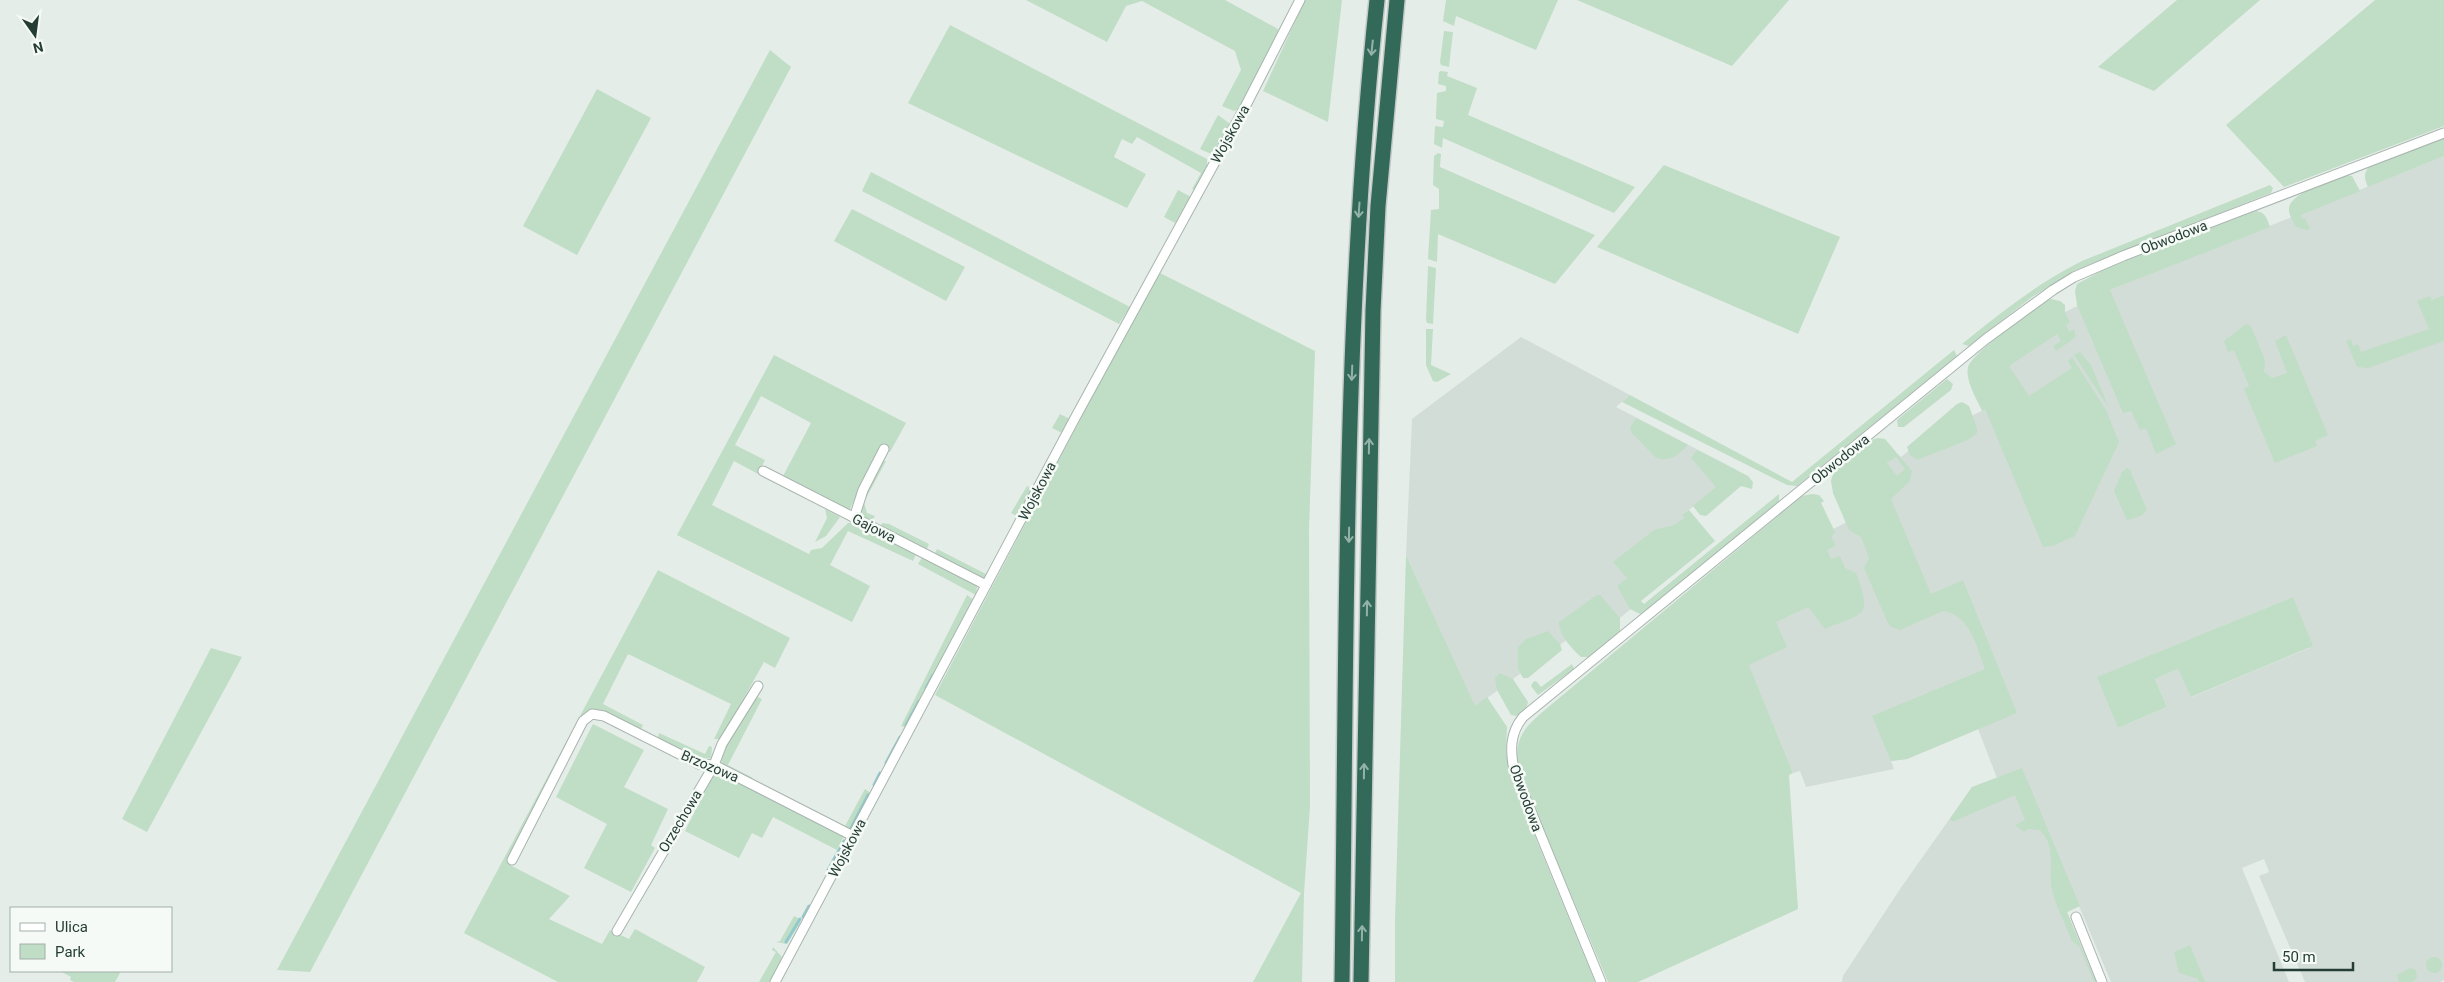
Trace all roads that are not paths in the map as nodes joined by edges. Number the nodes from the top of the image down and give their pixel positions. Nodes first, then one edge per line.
1 (1300, 0) edge
2 (1378, 0) edge
3 (1396, 0) edge
4 (2444, 132) edge
5 (884, 449) dead end
6 (763, 471) dead end
7 (854, 518) junction
8 (986, 585) junction
9 (758, 686) dead end
10 (714, 765) junction
11 (853, 836) junction
12 (512, 860) dead end
13 (2076, 918) dead end
14 (617, 931) dead end
15 (774, 982) edge
16 (1342, 982) edge
17 (1361, 982) edge
18 (1601, 982) edge
19 (2102, 982) edge

1 - 8 street, Wojskowa
2 -> 16 highway
17 -> 3 highway
4 - 18 street, Obwodowa
5 - 7 street
6 - 7 street, Gajowa
7 - 8 street, Gajowa
8 - 11 street, Wojskowa
9 - 10 street, Orzechowa
10 - 11 street, Brzozowa
10 - 12 street, Brzozowa
10 - 14 street, Orzechowa
11 - 15 street, Wojskowa
13 - 19 street

